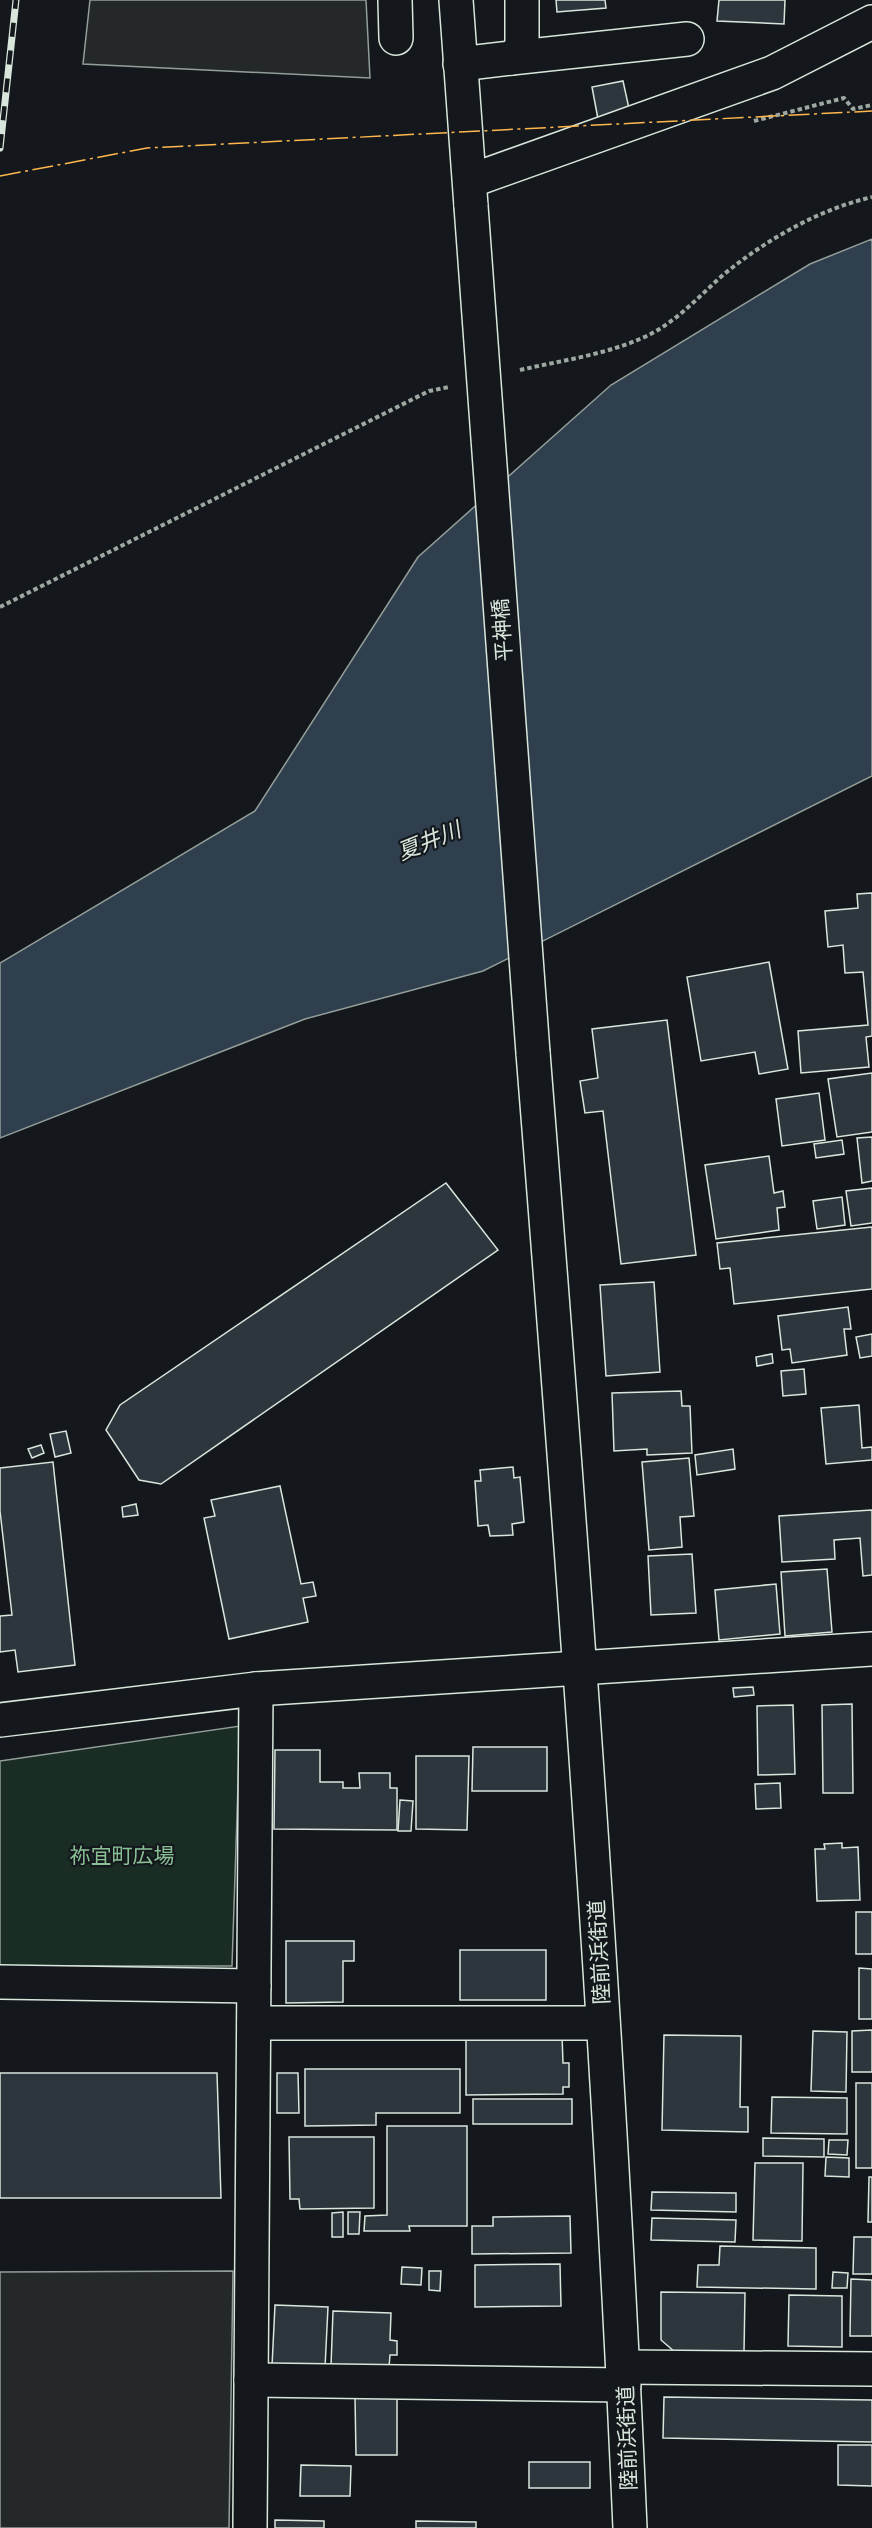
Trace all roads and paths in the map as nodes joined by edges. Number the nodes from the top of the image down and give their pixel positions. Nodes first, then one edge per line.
1 (395, 0) edge
2 (456, 0) edge
3 (522, 0) edge
4 (872, 22) edge
5 (396, 38) dead end
6 (687, 39) dead end
7 (511, 58) junction
8 (460, 64) junction
9 (471, 194) junction
10 (872, 197) edge
11 (517, 371) dead end
12 (451, 386) dead end
13 (0, 607) edge
14 (872, 1649) edge
15 (582, 1667) junction
16 (256, 1689) junction
17 (0, 1720) edge
18 (0, 1982) edge
19 (254, 1986) junction
20 (254, 2023) junction
21 (603, 2023) junction
22 (872, 2369) edge
23 (624, 2376) junction
24 (251, 2380) junction
25 (250, 2528) edge
26 (630, 2528) edge

1 - 5 street
2 - 8 street, 平神橋
3 - 7 street
4 - 9 street
6 - 7 street
7 - 8 street
8 - 9 street, 平神橋
9 - 15 street, 平神橋, bridge
10 - 11 path
12 - 13 path
14 - 15 street
15 - 16 street
15 - 21 street, 陸前浜街道
16 - 17 street
16 - 19 street
18 - 19 street
19 - 20 street
20 - 21 street
20 - 24 street
21 - 23 street, 陸前浜街道
22 - 23 street
23 - 24 street
23 - 26 street, 陸前浜街道
24 - 25 street

